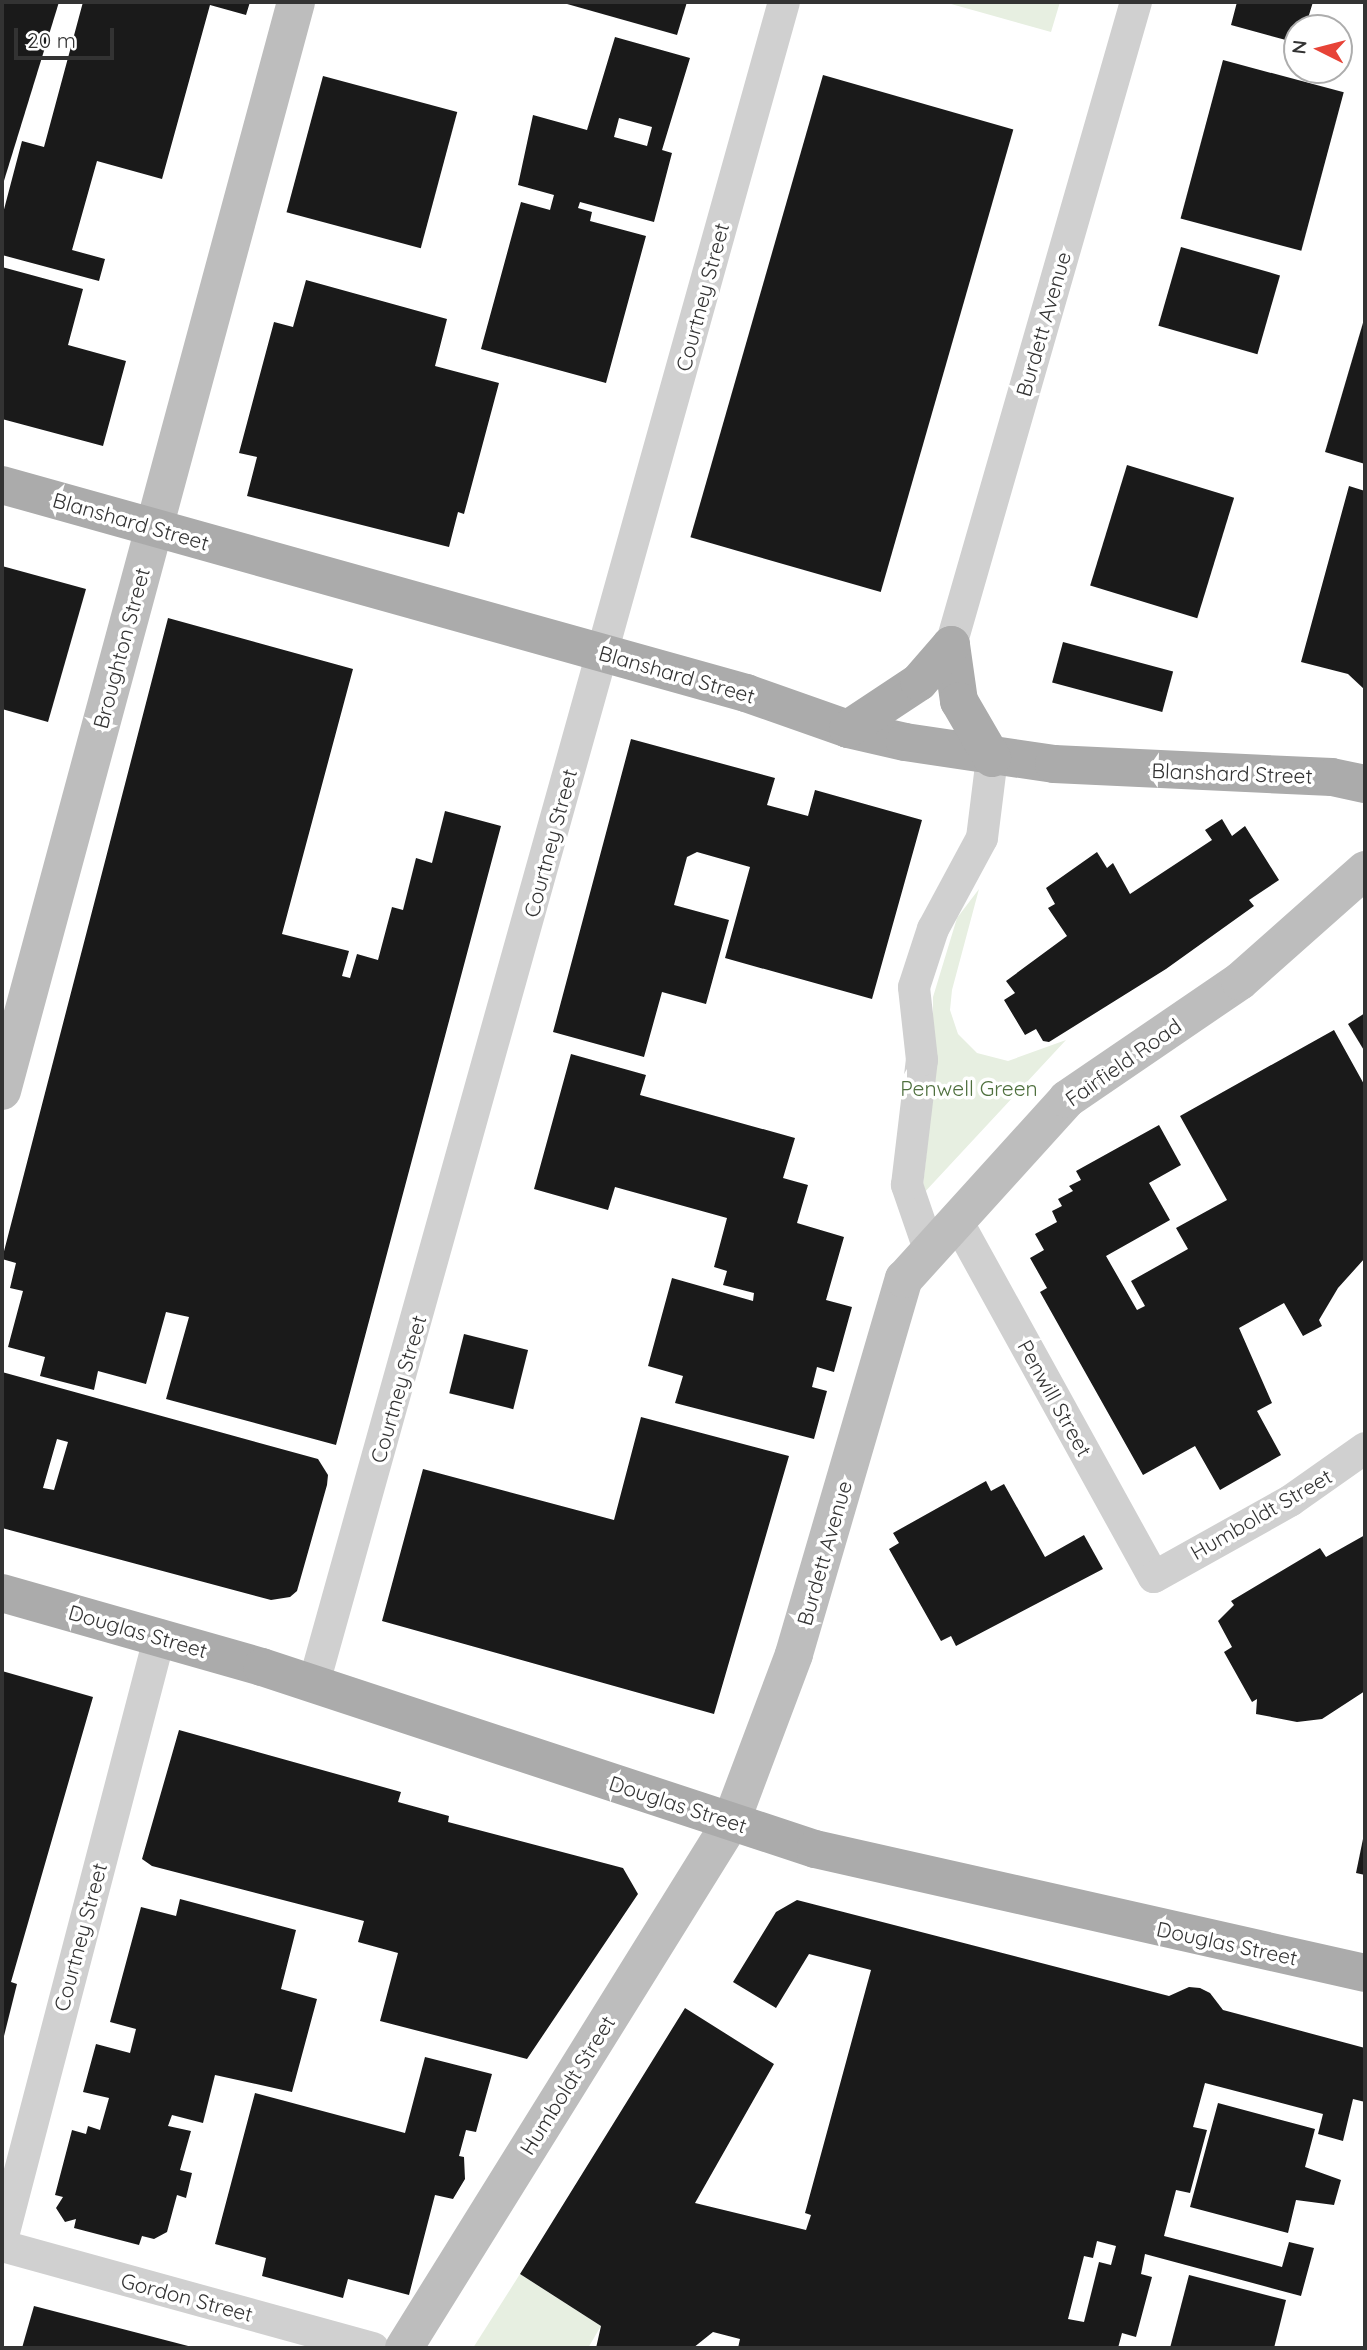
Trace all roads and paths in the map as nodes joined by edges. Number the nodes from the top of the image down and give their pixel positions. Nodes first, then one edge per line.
1 (296, 2) edge
2 (784, 2) edge
3 (1136, 2) edge
4 (2, 485) edge
5 (151, 527) junction
6 (951, 645) junction
7 (602, 652) junction
8 (848, 729) junction
9 (992, 758) junction
10 (1365, 784) edge
11 (1365, 870) edge
12 (2, 1091) edge
13 (956, 1219) junction
14 (929, 1249) junction
15 (904, 1279) joint
16 (1365, 1448) edge
17 (1154, 1577) joint
18 (2, 1593) edge
19 (160, 1635) junction
20 (314, 1684) junction
21 (731, 1822) junction
22 (1365, 1973) edge
23 (2, 2240) edge
24 (2, 2246) edge
25 (373, 2348) edge
26 (404, 2348) edge

1 - 5 street, Broughton Street
2 - 7 street, Courtney Street
3 - 6 street, Burdett Avenue
4 - 5 main road, Blanshard Street
5 - 7 main road, Blanshard Street
5 - 12 street, Broughton Street
6 - 8 main road
6 - 9 main road
7 - 8 main road, Blanshard Street
7 - 20 street, Courtney Street
8 - 9 main road, Blanshard Street
9 - 10 main road, Blanshard Street
9 - 14 street
11 - 13 street, Fairfield Road
13 - 14 street, Fairfield Road
13 - 17 street, Penwill Street
14 - 15 street, Fairfield Road
15 - 21 street, Burdett Avenue
16 - 17 street, Humboldt Street
18 - 19 main road, Douglas Street
19 - 20 main road, Douglas Street
19 - 23 street, Courtney Street
20 - 21 main road, Douglas Street
21 - 22 main road, Douglas Street
21 - 26 street, Humboldt Street
24 - 25 street, Gordon Street

